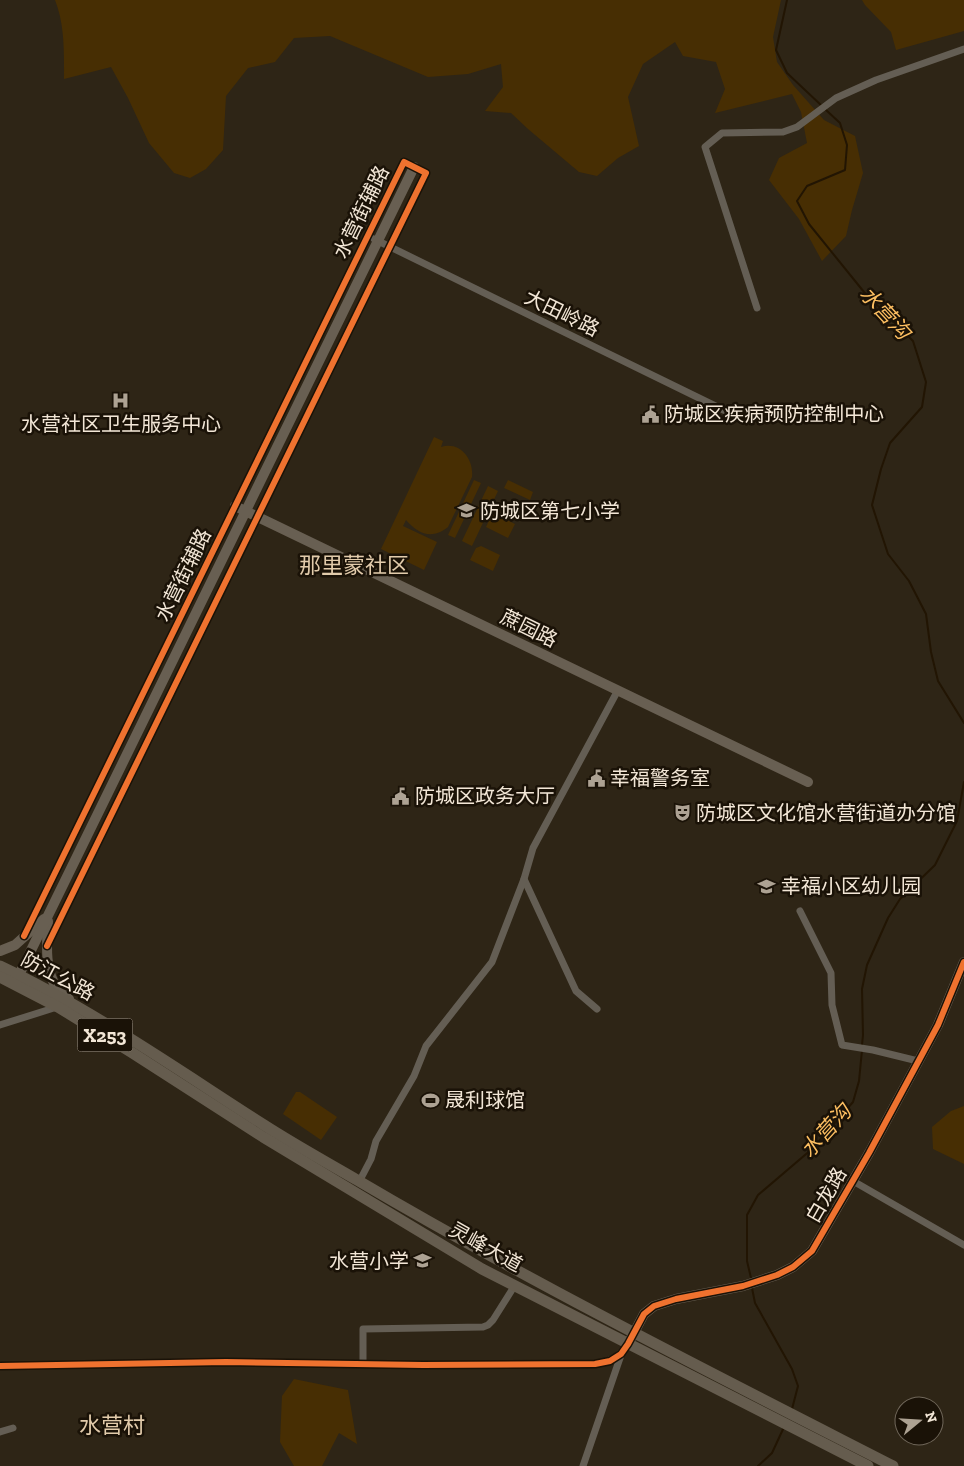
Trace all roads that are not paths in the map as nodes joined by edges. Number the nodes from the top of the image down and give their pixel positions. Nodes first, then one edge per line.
1 (964, 49) edge
2 (414, 167) junction
3 (367, 236) junction
4 (378, 241) junction
5 (390, 246) junction
6 (757, 308) dead end
7 (742, 419) dead end
8 (235, 506) junction
9 (246, 511) junction
10 (257, 516) junction
11 (618, 690) junction
12 (808, 782) dead end
13 (524, 879) junction
14 (800, 911) dead end
15 (48, 915) junction
16 (24, 936) junction
17 (46, 946) junction
18 (0, 951) edge
19 (964, 962) edge
20 (0, 966) edge
21 (0, 977) edge
22 (17, 979) junction
23 (58, 1006) junction
24 (76, 1006) junction
25 (597, 1009) dead end
26 (0, 1026) edge
27 (918, 1061) junction
28 (196, 1087) junction
29 (853, 1181) junction
30 (359, 1182) junction
31 (964, 1244) edge
32 (515, 1285) junction
33 (631, 1338) junction
34 (621, 1354) junction
35 (363, 1364) junction
36 (0, 1366) edge
37 (795, 1422) junction
38 (12, 1428) dead end
39 (0, 1432) edge
40 (878, 1462) edge
41 (583, 1466) edge
42 (868, 1466) edge
43 (893, 1466) edge

1 - 6 street
2 - 3 street, 水营街辅路
2 - 4 street
2 - 5 street, 水营街辅路
3 - 4 street, 大田岭路
3 - 8 street, 水营街辅路
4 - 5 street, 大田岭路
4 - 9 street
5 - 7 street, 大田岭路
5 - 10 street, 水营街辅路
8 - 9 street, 蔗园路
8 - 16 street, 水营街辅路
9 - 10 street, 蔗园路
9 - 15 street
10 - 11 street, 蔗园路
10 - 17 street, 水营街辅路
11 - 12 street, 蔗园路
11 - 13 street
13 - 25 street
13 - 30 street
14 - 27 street
15 - 16 street
15 - 17 street
15 - 22 street
16 - 18 street
17 - 24 street
19 - 27 street, 白龙路
20 - 22 main road, 防江公路 / X253
21 - 22 main road, 防江公路 / X253
22 - 23 main road, 防江公路 / X253
22 - 24 main road, 防江公路 / X253
23 - 26 street
23 - 28 main road, 防江公路 / X253
24 - 28 main road, 防江公路 / X253
27 - 29 street, 白龙路
28 - 30 main road, 灵峰大道
28 - 32 main road, 灵峰大道
29 - 31 street
29 - 33 street, 白龙路
30 - 33 main road, 灵峰大道
32 - 33 main road, 灵峰大道
32 - 35 street
33 - 34 street
33 - 37 main road, 灵峰大道
34 - 35 street
34 - 41 street
35 - 36 street
37 - 40 main road
37 - 42 main road
38 - 39 street
40 - 43 main road

